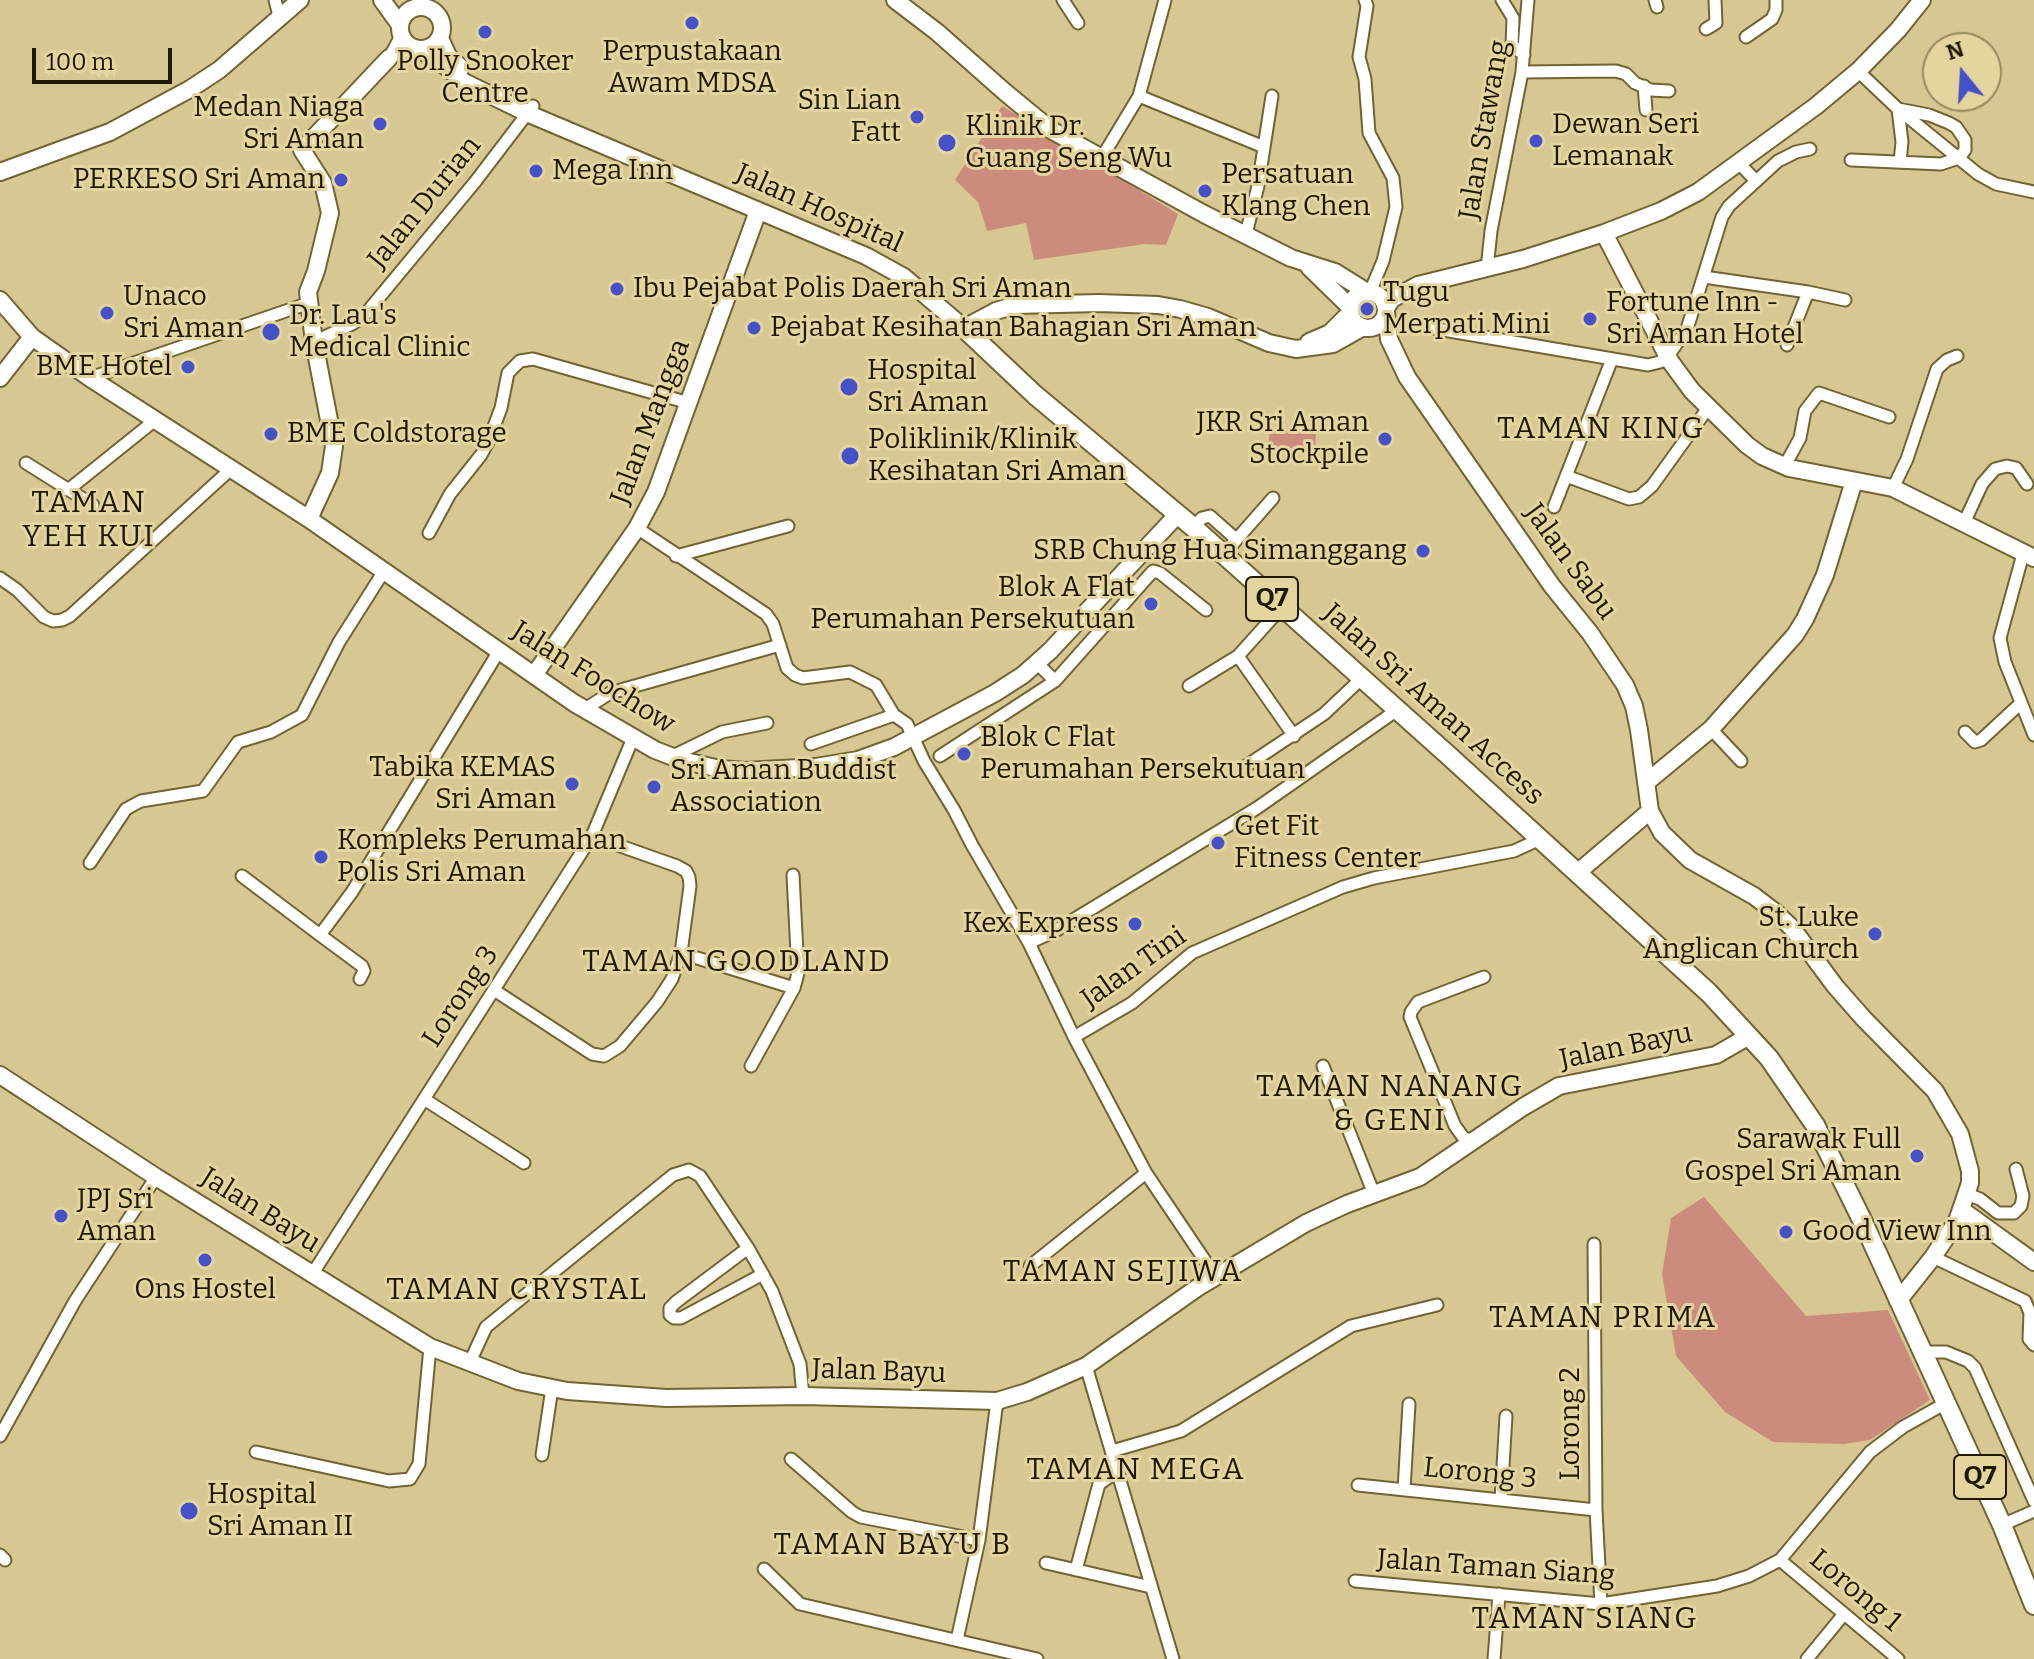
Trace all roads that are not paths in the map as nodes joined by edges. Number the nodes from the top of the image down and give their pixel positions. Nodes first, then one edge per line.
1 (300, 0) edge
2 (382, 0) edge
3 (392, 0) edge
4 (445, 0) edge
5 (895, 0) edge
6 (1063, 0) edge
7 (1165, 0) edge
8 (1365, 0) edge
9 (1502, 0) edge
10 (1528, 0) edge
11 (1715, 0) edge
12 (1776, 0) edge
13 (1922, 0) edge
14 (422, 5) edge
15 (277, 8) edge
16 (440, 20) junction
17 (1078, 23) dead end
18 (1706, 29) dead end
19 (1746, 37) dead end
20 (440, 38) junction
21 (408, 40) junction
22 (1524, 55) junction
23 (389, 58) joint
24 (1858, 71) junction
25 (1522, 72) junction
26 (1644, 86) junction
27 (1669, 91) dead end
28 (1139, 96) junction
29 (1272, 96) dead end
30 (1898, 109) junction
31 (531, 110) junction
32 (1646, 110) dead end
33 (1264, 147) junction
34 (1810, 149) dead end
35 (1956, 158) junction
36 (1101, 159) junction
37 (1851, 160) dead end
38 (1900, 162) junction
39 (1739, 163) junction
40 (0, 172) edge
41 (1756, 181) junction
42 (2034, 192) edge
43 (758, 211) junction
44 (1604, 233) junction
45 (1246, 234) junction
46 (1308, 265) junction
47 (1487, 269) junction
48 (1704, 277) junction
49 (1808, 292) junction
50 (1377, 299) junction
51 (0, 300) edge
52 (1845, 300) dead end
53 (309, 303) junction
54 (1350, 310) junction
55 (1420, 326) dead end
56 (964, 328) junction
57 (1366, 328) junction
58 (32, 337) junction
59 (314, 342) junction
60 (1787, 345) dead end
61 (1284, 347) junction
62 (1668, 356) junction
63 (1957, 356) dead end
64 (1612, 359) junction
65 (1399, 363) junction
66 (0, 378) edge
67 (90, 378) junction
68 (689, 403) junction
69 (1708, 408) junction
70 (1889, 417) dead end
71 (154, 421) junction
72 (26, 463) dead end
73 (1784, 467) junction
74 (231, 469) junction
75 (1566, 476) junction
76 (1854, 481) junction
77 (2027, 484) dead end
78 (1893, 488) junction
79 (68, 490) junction
80 (1273, 498) dead end
81 (93, 505) dead end
82 (1554, 507) dead end
83 (309, 519) junction
84 (1185, 520) junction
85 (1964, 523) junction
86 (788, 526) dead end
87 (637, 528) junction
88 (429, 533) dead end
89 (1236, 539) junction
90 (1223, 555) junction
91 (676, 556) junction
92 (2028, 556) edge
93 (384, 571) junction
94 (0, 578) edge
95 (1282, 607) junction
96 (1206, 610) dead end
97 (780, 645) junction
98 (499, 651) junction
99 (1238, 656) junction
100 (1037, 663) junction
101 (534, 675) junction
102 (1361, 679) junction
103 (1055, 681) junction
104 (1189, 686) dead end
105 (594, 703) junction
106 (2021, 703) junction
107 (1397, 710) junction
108 (767, 723) dead end
109 (905, 725) junction
110 (1711, 729) junction
111 (1965, 732) dead end
112 (2034, 735) edge
113 (1294, 736) junction
114 (633, 738) junction
115 (811, 744) dead end
116 (940, 756) dead end
117 (671, 757) junction
118 (1741, 761) dead end
119 (1246, 766) dead end
120 (1648, 781) junction
121 (1650, 811) junction
122 (592, 836) junction
123 (1540, 839) junction
124 (90, 863) dead end
125 (1577, 873) junction
126 (793, 875) dead end
127 (242, 876) dead end
128 (320, 935) junction
129 (1029, 943) junction
130 (681, 953) junction
131 (1484, 977) dead end
132 (360, 979) dead end
133 (794, 988) junction
134 (494, 990) junction
135 (1749, 1036) junction
136 (1074, 1037) junction
137 (751, 1066) dead end
138 (1323, 1066) dead end
139 (0, 1075) edge
140 (424, 1099) junction
141 (1473, 1142) junction
142 (524, 1163) dead end
143 (2016, 1169) dead end
144 (1146, 1173) junction
145 (156, 1177) junction
146 (1374, 1194) junction
147 (1964, 1202) junction
148 (1594, 1244) dead end
149 (748, 1248) junction
150 (1933, 1257) junction
151 (2034, 1262) edge
152 (1030, 1266) dead end
153 (313, 1273) junction
154 (763, 1274) junction
155 (1216, 1277) junction
156 (1898, 1301) junction
157 (1437, 1305) dead end
158 (2034, 1345) edge
159 (430, 1347) junction
160 (1921, 1352) junction
161 (469, 1364) junction
162 (1086, 1366) junction
163 (552, 1388) junction
164 (803, 1396) junction
165 (997, 1401) junction
166 (1946, 1403) junction
167 (1409, 1404) dead end
168 (1506, 1416) dead end
169 (0, 1436) edge
170 (1112, 1451) junction
171 (256, 1452) dead end
172 (542, 1455) dead end
173 (791, 1459) dead end
174 (1119, 1475) junction
175 (1358, 1485) dead end
176 (1404, 1490) junction
177 (1501, 1500) junction
178 (2034, 1501) edge
179 (1596, 1510) junction
180 (2034, 1511) edge
181 (2002, 1525) junction
182 (979, 1540) junction
183 (1780, 1560) junction
184 (1046, 1563) dead end
185 (764, 1569) dead end
186 (1076, 1570) junction
187 (1355, 1581) dead end
188 (1151, 1587) junction
189 (1499, 1594) junction
190 (1601, 1604) junction
191 (2034, 1605) edge
192 (1844, 1614) junction
193 (957, 1640) junction
194 (1037, 1659) edge
195 (1173, 1659) edge
196 (1494, 1659) edge
197 (1807, 1659) edge
198 (1898, 1659) edge

1 - 15 street
2 - 21 street, Jalan Hospital
3 - 14 street
4 - 16 street
5 - 36 street
6 - 17 street
7 - 28 street
8 - 50 street
9 - 22 street
10 - 22 street, Jalan Stawang
11 - 18 street
12 - 19 street
13 - 24 street
14 - 16 street
14 - 21 street
15 - 40 street
16 - 20 street
20 - 21 street
20 - 31 street, Jalan Hospital
21 - 23 street
21 - 31 street, Jalan Hospital
22 - 25 street, Jalan Stawang
23 - 53 street
24 - 30 street
24 - 39 street
25 - 26 street
25 - 47 street, Jalan Stawang
26 - 27 street
26 - 32 street
28 - 33 street
28 - 36 street
29 - 33 street
30 - 35 street
30 - 35 street
30 - 38 street
31 - 43 street, Jalan Hospital / Q7
31 - 59 street, Jalan Durian
33 - 45 street
34 - 41 street
35 - 38 street
35 - 42 street
36 - 45 street
37 - 38 street
39 - 41 street
39 - 44 street
41 - 48 street
43 - 56 street, Jalan Hospital / Q7
43 - 68 street, Jalan Mangga
44 - 47 street
44 - 62 street
45 - 46 street
46 - 50 street
46 - 54 street
47 - 50 street
48 - 49 street
48 - 62 street
49 - 52 street
49 - 60 street
50 - 54 street
50 - 57 street
50 - 65 street
51 - 58 street, Jalan Foochow
53 - 59 street
53 - 67 street
54 - 57 street
54 - 61 street
55 - 64 street
56 - 61 street
56 - 84 main road, Jalan Sri Aman Access / Q7
57 - 61 street
57 - 65 street
58 - 66 street
58 - 67 street, Jalan Foochow
59 - 83 street
62 - 64 street
62 - 69 street
63 - 78 street
64 - 75 street
65 - 120 street, Jalan Sabu
67 - 71 street, Jalan Foochow
68 - 87 street, Jalan Mangga
68 - 88 street
69 - 73 street
69 - 75 street
70 - 73 street
71 - 74 street, Jalan Foochow
71 - 79 street
72 - 79 street
73 - 76 street
74 - 83 street, Jalan Foochow
74 - 94 street
75 - 82 street
76 - 78 street
76 - 110 street
77 - 85 street
78 - 85 street
79 - 81 street
80 - 89 street
83 - 93 street, Jalan Foochow
84 - 89 street
84 - 90 main road, Jalan Sri Aman Access / Q7
84 - 100 street, Jalan Foochow
85 - 92 street
86 - 91 street
87 - 91 street
87 - 101 street, Jalan Mangga
89 - 90 street
90 - 95 main road, Jalan Sri Aman Access / Q7
91 - 97 street
92 - 106 street
93 - 98 street, Jalan Foochow
93 - 124 street
95 - 99 street
95 - 102 main road, Jalan Sri Aman Access / Q7
96 - 103 street
97 - 105 street
97 - 109 street
98 - 101 street, Jalan Foochow
98 - 128 street
99 - 104 street
99 - 113 street
100 - 103 street
100 - 109 street, Jalan Foochow
101 - 105 street, Jalan Foochow
102 - 107 main road, Jalan Sri Aman Access / Q7
102 - 113 street
103 - 116 street
105 - 114 street, Jalan Foochow
106 - 111 street
106 - 112 street
107 - 123 main road, Jalan Sri Aman Access / Q7
107 - 129 street
108 - 117 street
109 - 115 street
109 - 117 street, Jalan Foochow
109 - 129 street
110 - 118 street
110 - 120 street
113 - 119 street
114 - 117 street, Jalan Foochow
114 - 122 street, Lorong 3
120 - 121 street, Jalan Sabu
121 - 125 street
121 - 147 street
122 - 130 street
122 - 134 street, Lorong 3
123 - 125 main road, Jalan Sri Aman Access / Q7
123 - 136 street, Jalan Tini
125 - 135 main road, Jalan Sri Aman Access / Q7
126 - 133 street
127 - 128 street
128 - 132 street
129 - 136 street
130 - 133 street
130 - 134 street
131 - 141 street
133 - 137 street
134 - 140 street, Lorong 3
135 - 141 street, Jalan Bayu
135 - 156 main road, Q7
136 - 144 street
138 - 146 street
139 - 145 street, Jalan Bayu
140 - 142 street
140 - 153 street, Lorong 3
141 - 146 street, Jalan Bayu
143 - 147 street
144 - 152 street
144 - 155 street
145 - 153 street, Jalan Bayu
145 - 169 street
146 - 155 street, Jalan Bayu
147 - 150 street
147 - 151 street
148 - 179 street, Lorong 2
149 - 154 street
149 - 154 street
149 - 161 street
150 - 156 street
150 - 158 street
153 - 159 street, Jalan Bayu
154 - 164 street
155 - 162 street, Jalan Bayu
156 - 160 main road, Q7
157 - 170 street
159 - 161 street, Jalan Bayu
159 - 171 street
160 - 166 main road, Q7
160 - 178 street
161 - 163 street, Jalan Bayu
162 - 165 street, Jalan Bayu
162 - 170 street
163 - 164 street, Jalan Bayu
163 - 172 street
164 - 165 street, Jalan Bayu
165 - 182 street
166 - 181 main road, Q7
166 - 183 street, Jalan Taman Siang
167 - 176 street
168 - 177 street
170 - 174 street
173 - 182 street
174 - 186 street
174 - 188 street
175 - 176 street, Lorong 3
176 - 177 street, Lorong 3
177 - 179 street, Lorong 3
179 - 190 street, Lorong 2
180 - 181 street
181 - 191 main road, Q7
182 - 193 street
183 - 190 street, Jalan Taman Siang
183 - 192 street, Lorong 1
184 - 186 street
185 - 193 street
186 - 188 street
187 - 189 street, Jalan Taman Siang
188 - 195 street
189 - 190 street, Jalan Taman Siang
189 - 196 street
192 - 197 street
192 - 198 street, Lorong 1
193 - 194 street

